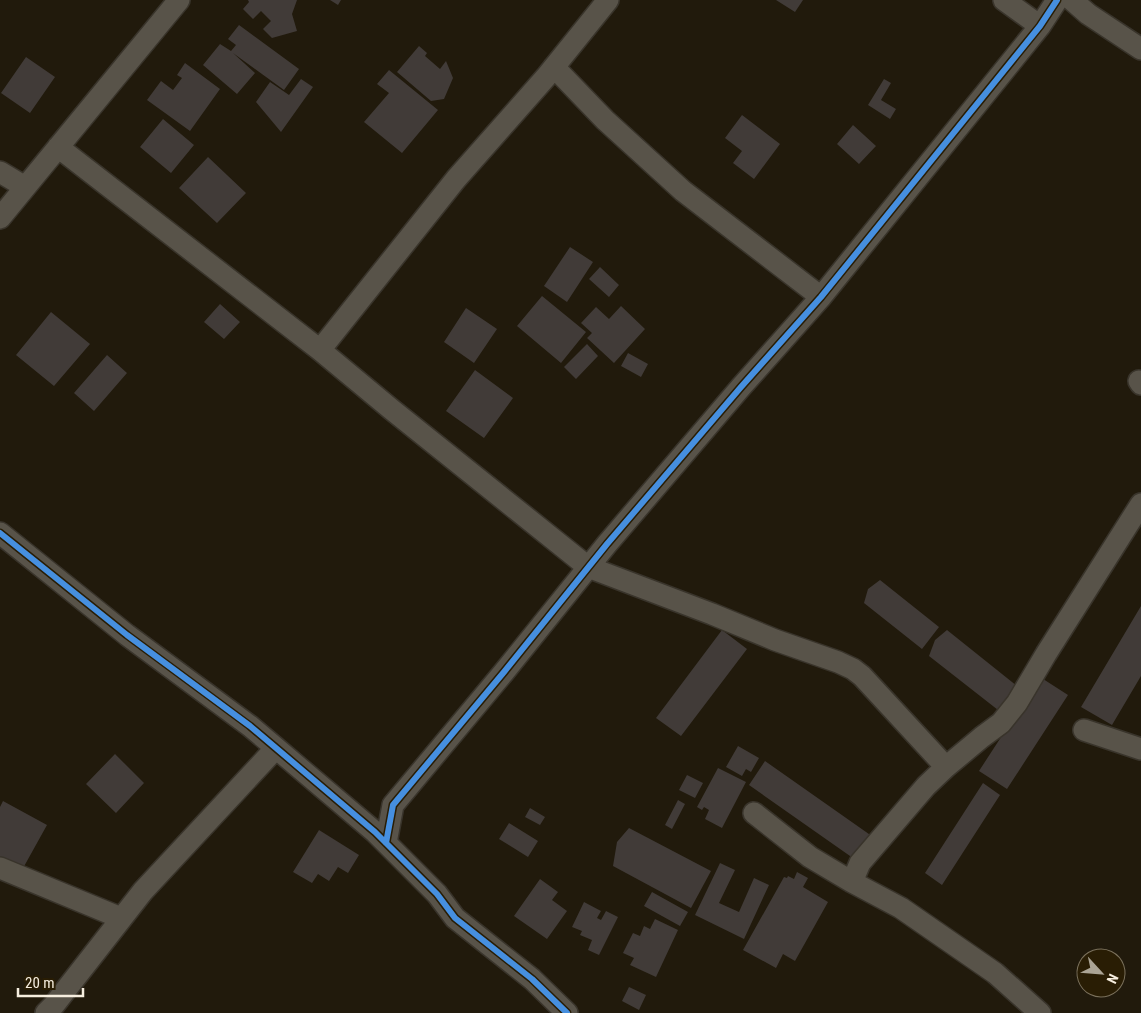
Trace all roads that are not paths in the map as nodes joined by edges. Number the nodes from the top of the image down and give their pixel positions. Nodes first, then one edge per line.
1 (178, 0) edge
2 (608, 0) edge
3 (1004, 0) edge
4 (1057, 0) edge
5 (1072, 0) edge
6 (1040, 26) junction
7 (1141, 50) edge
8 (554, 67) junction
9 (58, 147) junction
10 (0, 172) edge
11 (25, 187) junction
12 (0, 218) edge
13 (821, 297) junction
14 (320, 350) junction
15 (1141, 504) edge
16 (0, 533) edge
17 (588, 567) junction
18 (1084, 730) dead end
19 (276, 748) junction
20 (1141, 749) edge
21 (946, 767) junction
22 (754, 812) dead end
23 (386, 843) junction
24 (0, 868) edge
25 (852, 882) junction
26 (121, 918) junction
27 (46, 1013) edge
28 (568, 1013) edge
29 (1040, 1013) edge

1 - 9 street
2 - 8 street
3 - 6 street
4 - 6 street
5 - 7 street
6 - 13 street
8 - 13 street
8 - 14 street
9 - 11 street
9 - 14 street
10 - 11 street
11 - 12 street
13 - 17 street
14 - 17 street
15 - 21 street
16 - 19 street
17 - 21 street
17 - 23 street
18 - 20 street
19 - 23 street
19 - 26 street
21 - 25 street
22 - 25 street
23 - 28 street
24 - 26 street
25 - 29 street
26 - 27 street

